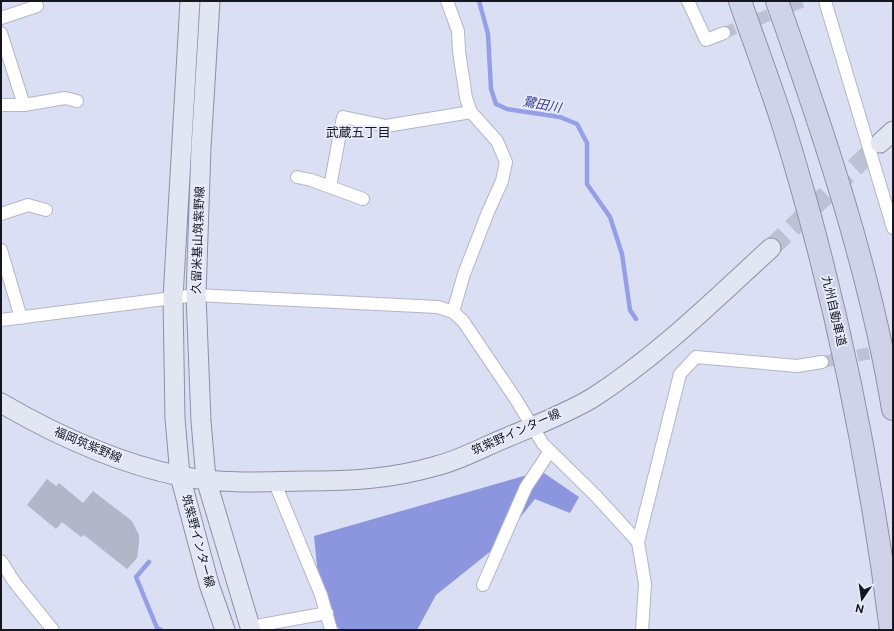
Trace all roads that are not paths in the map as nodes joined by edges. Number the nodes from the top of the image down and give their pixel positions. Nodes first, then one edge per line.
1 (190, 1) edge
2 (210, 1) edge
3 (447, 1) edge
4 (688, 1) edge
5 (740, 1) edge
6 (777, 1) edge
7 (825, 1) edge
8 (37, 6) dead end
9 (1, 18) edge
10 (1, 33) edge
11 (724, 33) tunnel mouth
12 (77, 101) dead end
13 (1, 105) edge
14 (24, 105) junction
15 (471, 112) junction
16 (297, 177) dead end
17 (330, 187) junction
18 (363, 199) dead end
19 (46, 210) dead end
20 (1, 214) edge
21 (893, 228) edge
22 (772, 248) tunnel mouth
23 (1, 250) edge
24 (196, 295) junction
25 (173, 298) junction
26 (453, 312) junction
27 (21, 318) junction
28 (1, 320) edge
29 (822, 362) tunnel mouth
30 (2, 409) edge
31 (893, 409) edge
32 (532, 426) junction
33 (550, 451) junction
34 (180, 476) junction
35 (206, 479) junction
36 (274, 482) junction
37 (638, 542) junction
38 (1, 561) edge
39 (483, 585) dead end
40 (327, 613) junction
41 (250, 629) edge
42 (53, 630) edge
43 (225, 630) edge
44 (331, 630) edge
45 (642, 630) edge
46 (891, 630) edge

1 - 25 main road, 久留米基山筑紫野線
2 - 24 main road, 久留米基山筑紫野線
3 - 15 street
4 - 11 street
5 - 46 highway, 九州自動車道
6 - 31 highway
7 - 21 street
8 - 9 street
10 - 14 street
12 - 14 street
13 - 14 street
15 - 17 street
15 - 26 street
16 - 17 street
17 - 18 street
19 - 20 street
22 - 32 main road, 筑紫野インター線
23 - 27 street
24 - 25 street
24 - 26 street
24 - 35 main road, 久留米基山筑紫野線
25 - 27 street
25 - 34 main road, 久留米基山筑紫野線
26 - 32 street
27 - 28 street
29 - 37 street
30 - 34 main road, 福岡筑紫野線
32 - 33 street
32 - 36 main road, 筑紫野インター線
33 - 37 street
33 - 39 street
34 - 35 main road, 筑紫野インター線
34 - 43 main road, 筑紫野インター線
35 - 36 main road, 筑紫野インター線
35 - 41 main road, 筑紫野インター線
36 - 40 street
37 - 45 street
38 - 42 street
40 - 41 street
40 - 44 street

